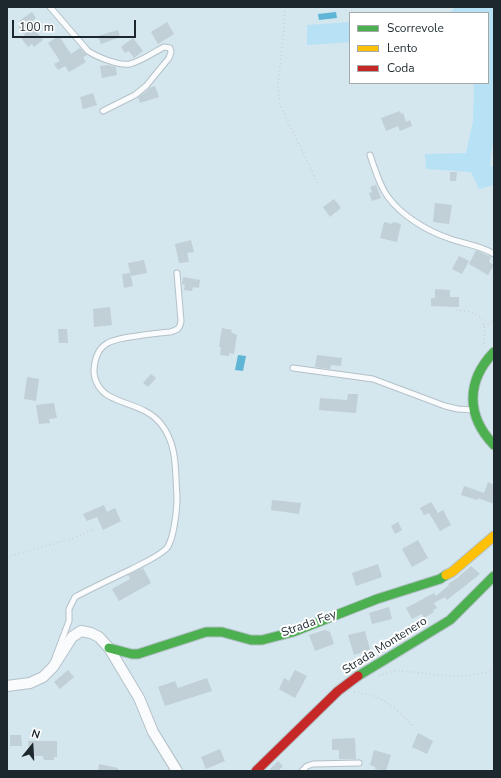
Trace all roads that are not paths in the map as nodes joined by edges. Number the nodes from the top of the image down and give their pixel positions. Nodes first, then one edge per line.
1 (50, 7) edge
2 (103, 111) dead end
3 (370, 155) dead end
4 (494, 254) edge
5 (176, 272) dead end
6 (494, 352) edge
7 (293, 368) dead end
8 (473, 410) junction
9 (494, 445) edge
10 (494, 536) edge
11 (494, 576) edge
12 (109, 648) junction
13 (53, 667) junction
14 (7, 686) edge
15 (359, 764) dead end
16 (177, 771) edge
17 (256, 771) edge
18 (302, 771) edge

1 - 2 lane
3 - 4 lane
5 - 13 lane
6 - 8 main road
7 - 8 lane
8 - 9 main road
10 - 12 main road, Strada Fey
11 - 17 main road, Strada Montenero
12 - 13 street, Strada Fey
12 - 16 street, Strada Fey
13 - 14 street, Strada Fey
15 - 18 lane

